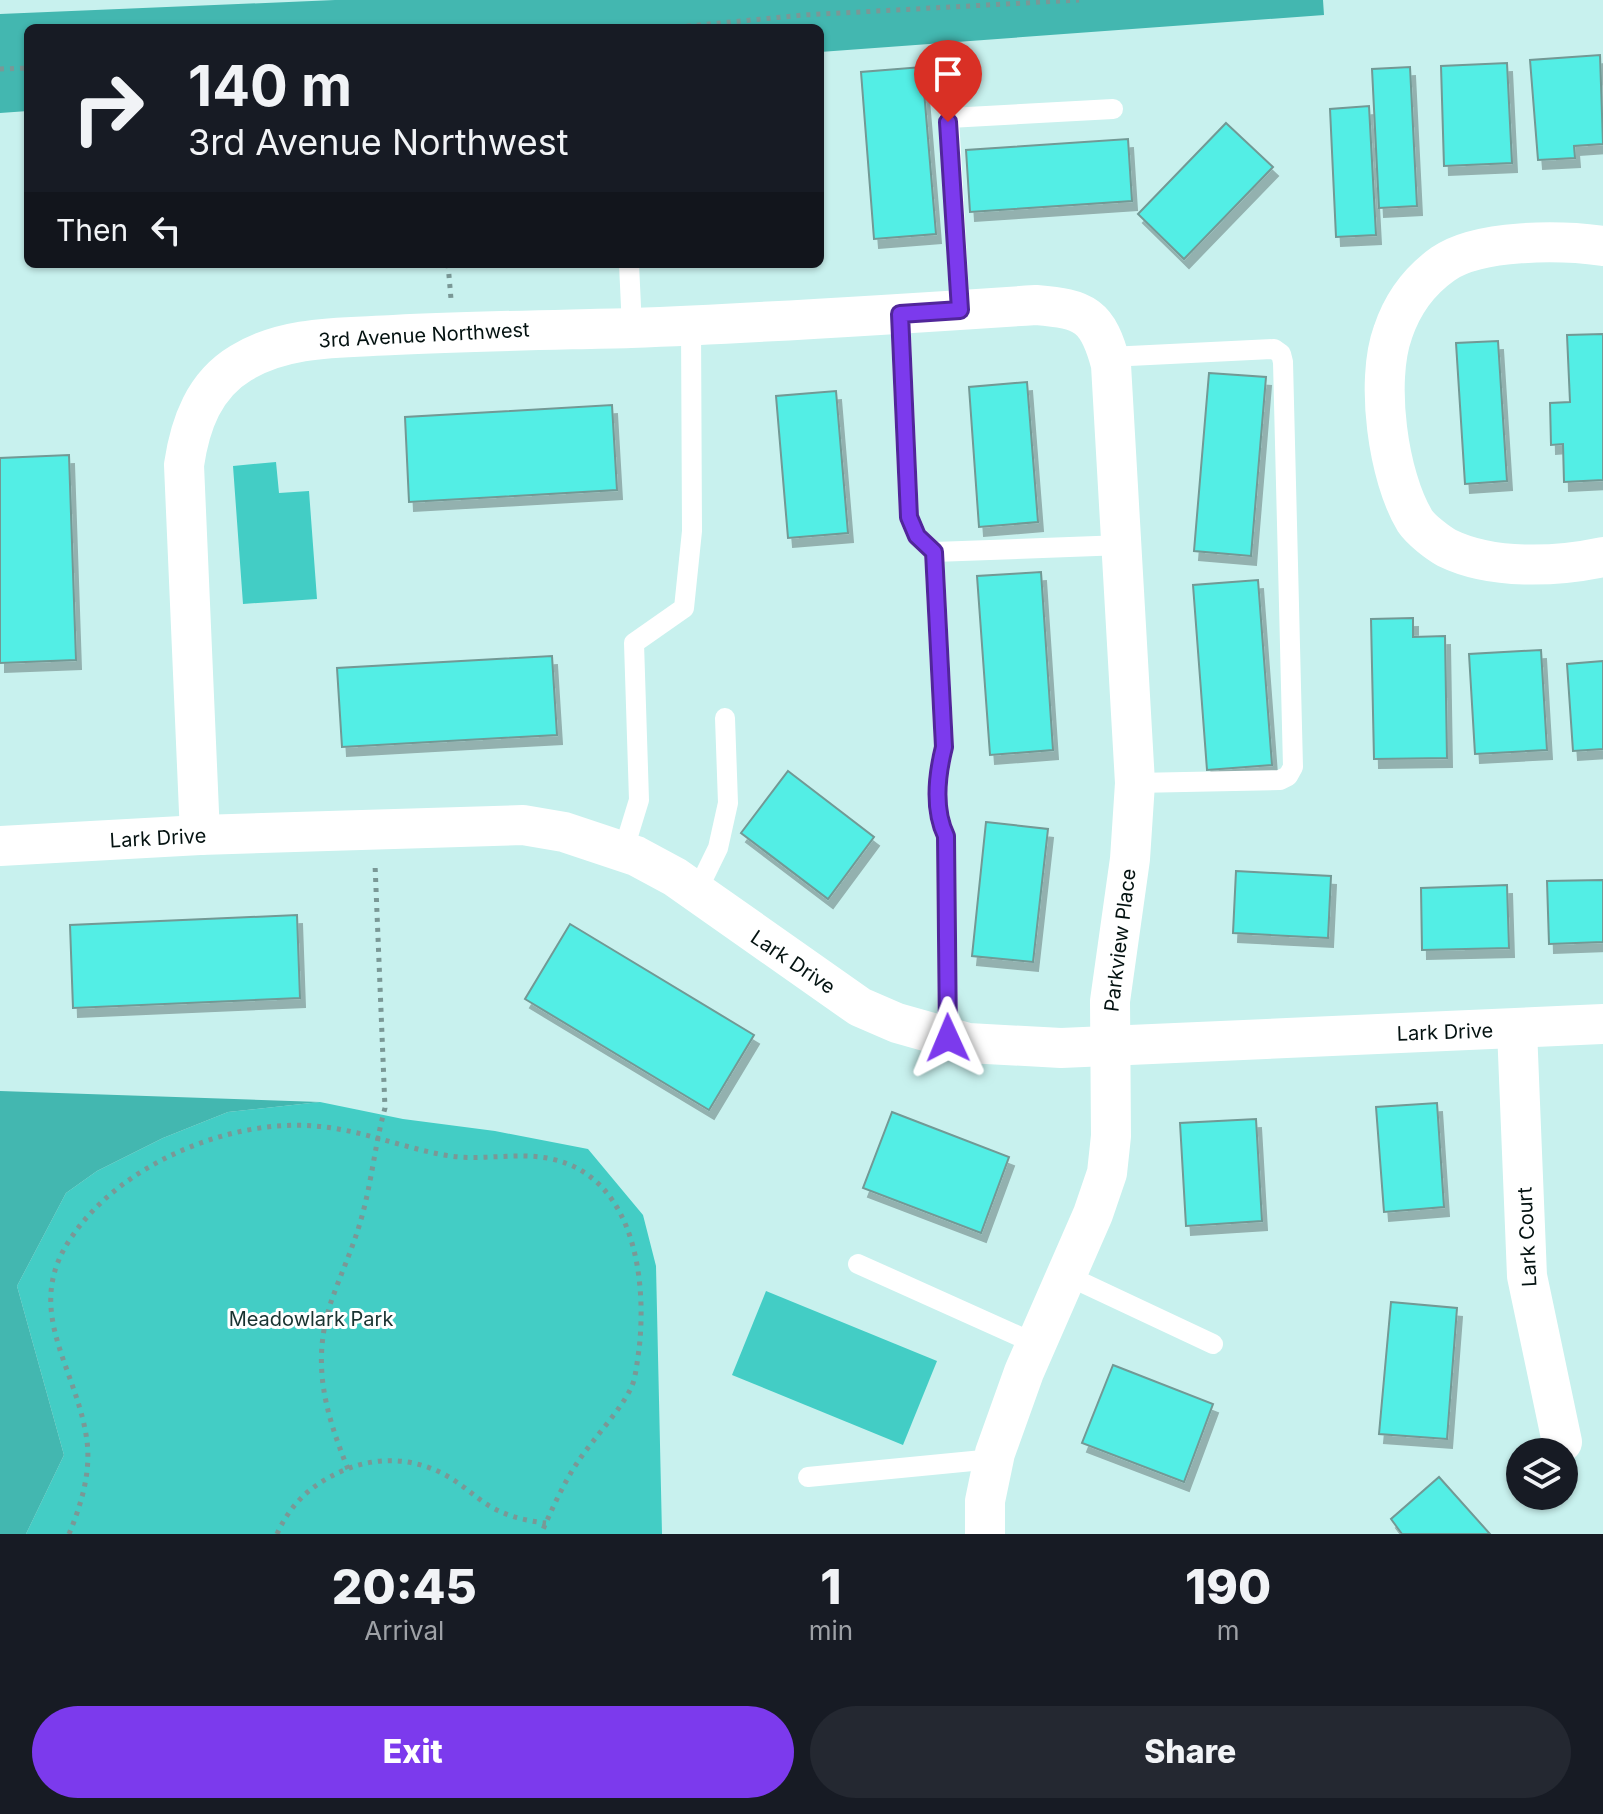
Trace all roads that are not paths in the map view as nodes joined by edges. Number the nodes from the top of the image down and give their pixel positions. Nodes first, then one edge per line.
1 (1113, 109) dead end
2 (1603, 246) edge
3 (629, 268) edge
4 (960, 310) junction
5 (900, 314) junction
6 (691, 325) junction
7 (632, 328) junction
8 (1103, 342) junction
9 (1123, 545) junction
10 (934, 552) junction
11 (1603, 557) edge
12 (725, 718) dead end
13 (1135, 783) junction
14 (200, 835) junction
15 (0, 846) edge
16 (623, 852) junction
17 (696, 893) junction
18 (1603, 1024) edge
19 (1517, 1029) junction
20 (948, 1038) junction
21 (1111, 1045) junction
22 (858, 1264) dead end
23 (1066, 1275) junction
24 (1036, 1344) junction
25 (1213, 1344) dead end
26 (1561, 1438) edge
27 (993, 1459) junction
28 (808, 1477) dead end
29 (985, 1534) edge

1 - 4 lane
2 - 11 street
3 - 7 lane
4 - 5 street, 3rd Avenue Northwest
4 - 8 street, 3rd Avenue Northwest
5 - 6 street, 3rd Avenue Northwest
5 - 10 lane
6 - 7 street, 3rd Avenue Northwest
6 - 16 lane
7 - 14 street, 3rd Avenue Northwest
8 - 9 street, Parkview Place
8 - 13 lane
9 - 10 lane
9 - 13 street, Parkview Place
10 - 20 lane
12 - 17 lane
13 - 21 street, Parkview Place
14 - 15 street, Lark Drive
14 - 16 street, Lark Drive
16 - 17 street, Lark Drive
17 - 20 street, Lark Drive
18 - 19 street, Lark Drive
19 - 21 street, Lark Drive
19 - 26 street, Lark Court
20 - 21 street, Lark Drive
21 - 23 street, Parkview Place
22 - 24 lane
23 - 24 street, Parkview Place
23 - 25 lane
24 - 27 street, Parkview Place
27 - 28 lane
27 - 29 street, Parkview Place

